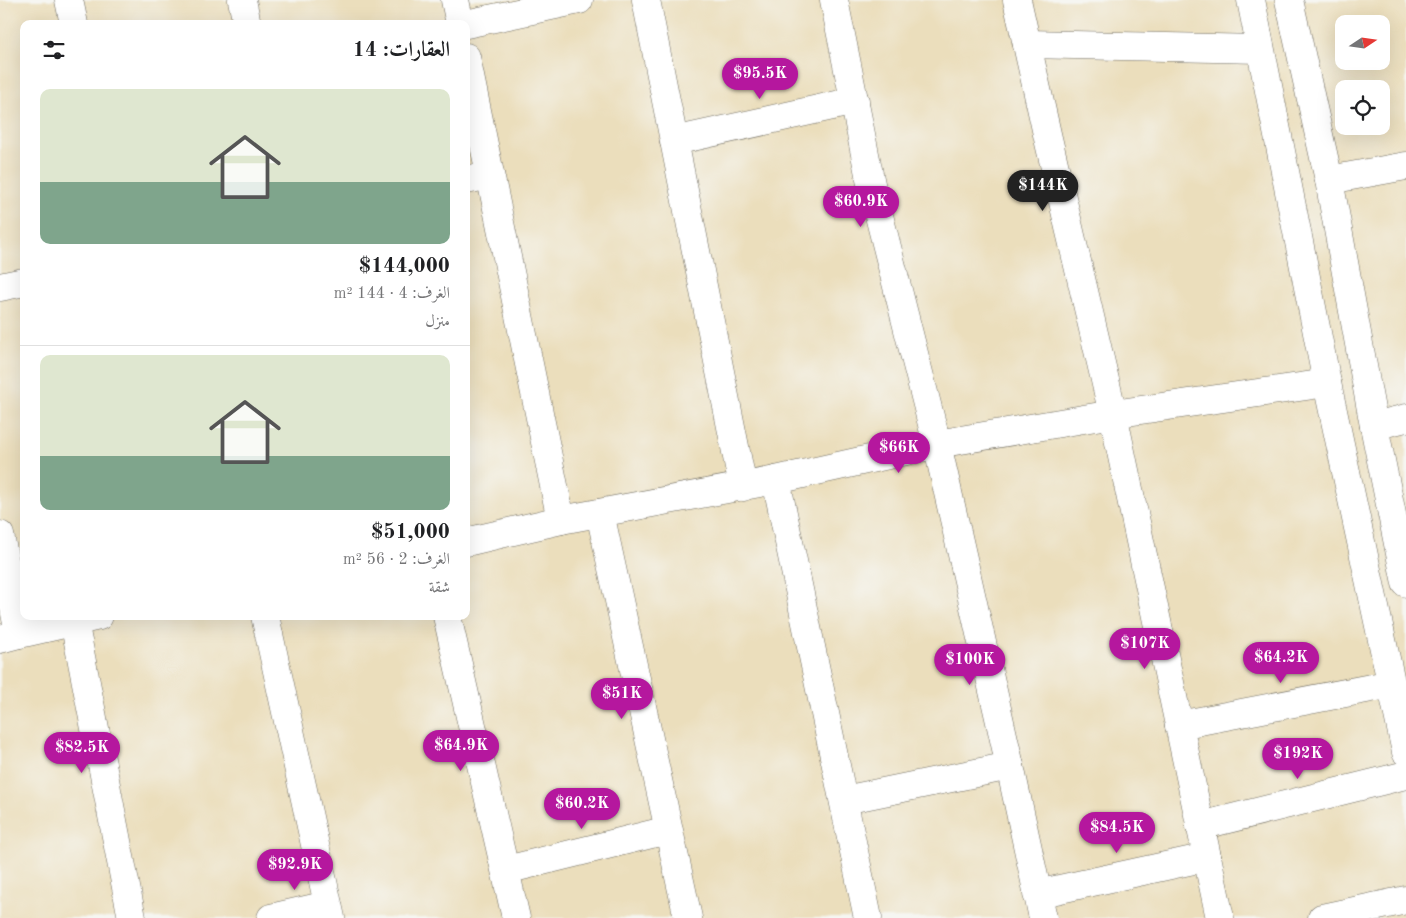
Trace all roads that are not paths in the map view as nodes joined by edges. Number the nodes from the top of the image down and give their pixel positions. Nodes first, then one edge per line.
1 (69, 0) edge
2 (242, 0) edge
3 (455, 0) edge
4 (579, 0) edge
5 (646, 0) edge
6 (834, 0) edge
7 (1017, 0) edge
8 (1251, 0) edge
9 (1289, 0) edge
10 (73, 20) edge
11 (245, 20) edge
12 (459, 20) edge
13 (470, 23) edge
14 (1027, 44) junction
15 (1260, 49) junction
16 (470, 97) edge
17 (854, 101) junction
18 (674, 141) junction
19 (1406, 166) edge
20 (478, 177) edge
21 (1329, 180) junction
22 (20, 283) edge
23 (0, 287) edge
24 (1327, 383) junction
25 (1112, 414) junction
26 (1406, 418) edge
27 (1374, 426) junction
28 (937, 444) junction
29 (776, 480) junction
30 (743, 487) junction
31 (600, 513) junction
32 (561, 520) junction
33 (0, 536) edge
34 (470, 541) edge
35 (1406, 583) edge
36 (81, 620) edge
37 (86, 620) edge
38 (267, 620) edge
39 (448, 620) edge
40 (9, 636) edge
41 (1392, 684) junction
42 (1179, 725) junction
43 (1406, 752) edge
44 (1010, 766) junction
45 (1406, 775) edge
46 (844, 800) junction
47 (1200, 826) junction
48 (668, 830) junction
49 (1207, 857) junction
50 (506, 870) junction
51 (1406, 900) edge
52 (1040, 906) edge
53 (329, 911) edge
54 (132, 918) edge
55 (271, 918) edge
56 (516, 918) edge
57 (688, 918) edge
58 (868, 918) edge
59 (1220, 918) edge
60 (1322, 918) edge

1 - 10 street
2 - 11 street
3 - 12 street
4 - 13 street
5 - 18 street
6 - 17 street
7 - 14 street
8 - 15 street
9 - 21 street
14 - 15 street
14 - 25 street
15 - 24 street
16 - 20 street
17 - 18 street
17 - 28 street
18 - 30 street
19 - 21 street
20 - 32 street
21 - 27 street
22 - 23 street
24 - 25 street
24 - 41 street
25 - 28 street
25 - 42 street
26 - 27 street
27 - 35 street
28 - 29 street
28 - 44 street
29 - 30 street
29 - 46 street
30 - 31 street
31 - 32 street
31 - 48 street
32 - 34 street
33 - 40 street
36 - 40 street
37 - 54 street
38 - 53 street
39 - 50 street
41 - 42 street
41 - 43 street
42 - 47 street
44 - 46 street
44 - 52 street
45 - 47 street
46 - 58 street
47 - 49 street
48 - 50 street
48 - 57 street
49 - 52 street
49 - 59 street
50 - 56 street
51 - 60 street
53 - 55 street

